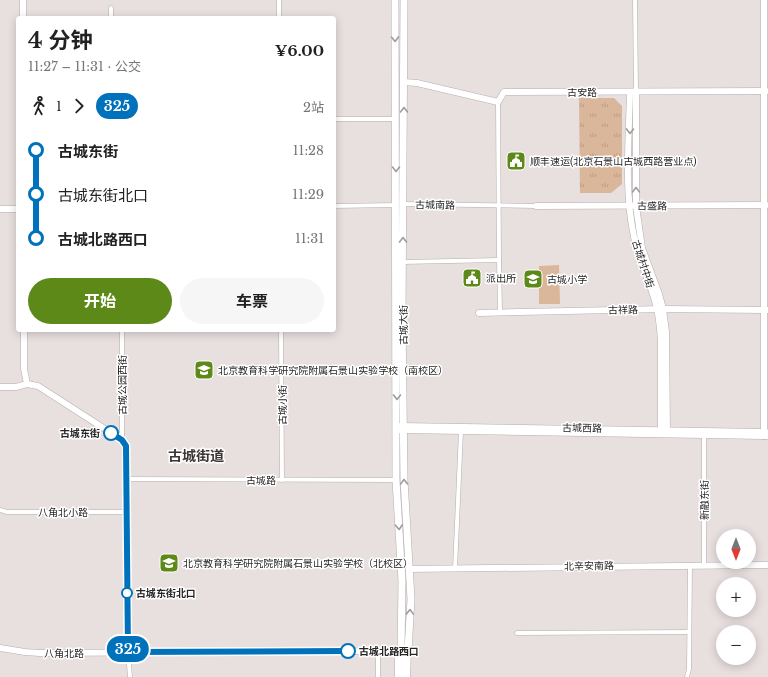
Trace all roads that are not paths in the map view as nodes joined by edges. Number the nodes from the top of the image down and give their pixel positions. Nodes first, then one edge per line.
1 (24, 0) edge
2 (279, 0) edge
3 (395, 0) edge
4 (404, 0) edge
5 (635, 0) edge
6 (764, 0) edge
7 (111, 8) dead end
8 (23, 16) edge
9 (111, 16) edge
10 (279, 16) edge
11 (404, 82) junction
12 (766, 91) edge
13 (633, 92) junction
14 (498, 102) junction
15 (336, 119) edge
16 (396, 119) junction
17 (400, 205) junction
18 (499, 205) junction
19 (766, 205) edge
20 (336, 206) edge
21 (536, 206) joint
22 (629, 206) junction
23 (636, 206) junction
24 (16, 208) edge
25 (0, 209) edge
26 (499, 260) junction
27 (403, 262) junction
28 (660, 309) junction
29 (766, 310) edge
30 (500, 312) junction
31 (479, 313) dead end
32 (24, 332) edge
33 (122, 332) edge
34 (281, 332) edge
35 (27, 384) junction
36 (0, 387) edge
37 (400, 428) junction
38 (461, 431) junction
39 (664, 432) junction
40 (766, 434) edge
41 (704, 435) junction
42 (122, 440) junction
43 (126, 479) junction
44 (282, 480) junction
45 (396, 480) junction
46 (0, 510) edge
47 (127, 512) junction
48 (690, 565) junction
49 (704, 565) junction
50 (768, 565) edge
51 (409, 569) junction
52 (455, 569) junction
53 (689, 632) junction
54 (517, 633) dead end
55 (0, 648) edge
56 (378, 651) junction
57 (404, 651) junction
58 (128, 652) junction
59 (130, 677) edge
60 (378, 677) edge
61 (398, 677) edge
62 (402, 677) edge
63 (407, 677) edge
64 (687, 677) edge

1 - 8 street
2 - 10 street
3 -> 16 main road, 古城大街
4 - 11 main road, 古城大街
5 - 13 street
6 - 12 street
7 - 9 street
11 - 14 street
17 -> 11 main road, 古城大街
12 - 13 street, 古安路
12 - 19 street
13 - 14 street, 古安路
13 -> 22 street, 古城村中街
23 -> 13 street, 古城村中街
14 - 18 street
15 - 16 street
16 -> 17 main road, 古城大街
17 - 18 street, 古城南路
17 - 20 street, 古城南路
27 -> 17 main road, 古城大街
17 -> 37 main road, 古城大街
18 - 21 street, 古城南路
18 - 26 street
19 - 23 street, 古盛路
19 - 29 street
21 - 22 street, 古盛路
22 - 23 street, 古盛路
22 - 28 street, 古城村中街
23 - 28 street, 古城村中街
24 - 25 street
26 - 27 street
26 - 30 street
27 - 37 main road, 古城大街
28 - 29 street, 古祥路
28 - 30 street, 古祥路
28 - 39 street, 古城村中街
29 - 40 street
30 - 31 street, 古祥路
32 - 35 street
33 - 42 street, 古城公园西街
34 - 44 street, 古城小街
35 - 36 street
35 - 42 street
37 - 38 street, 古城西路
37 - 39 street, 古城西路
37 - 45 main road, 古城大街
51 -> 37 main road, 古城大街
38 - 39 street, 古城西路
38 - 52 street
39 - 40 street, 古城西路
39 - 41 street, 古城西路
40 - 41 street, 古城西路
41 - 49 street, 新融东街
42 - 43 street
43 - 44 street, 古城路
43 - 47 street
44 - 45 street, 古城路
45 -> 57 main road, 古城大街
46 - 47 street, 八角北小路
47 - 58 street
48 - 49 street, 北辛安南路
48 - 52 street, 北辛安南路
48 - 53 street
49 - 50 street, 北辛安南路
51 - 52 street, 北辛安南路
57 -> 51 main road, 古城大街
53 - 54 street
53 - 64 street
55 - 58 street, 八角北路
56 - 57 street, 八角北路
56 - 58 street, 八角北路
56 - 60 street
57 - 61 street
57 - 62 street
57 - 63 street
58 - 59 street

